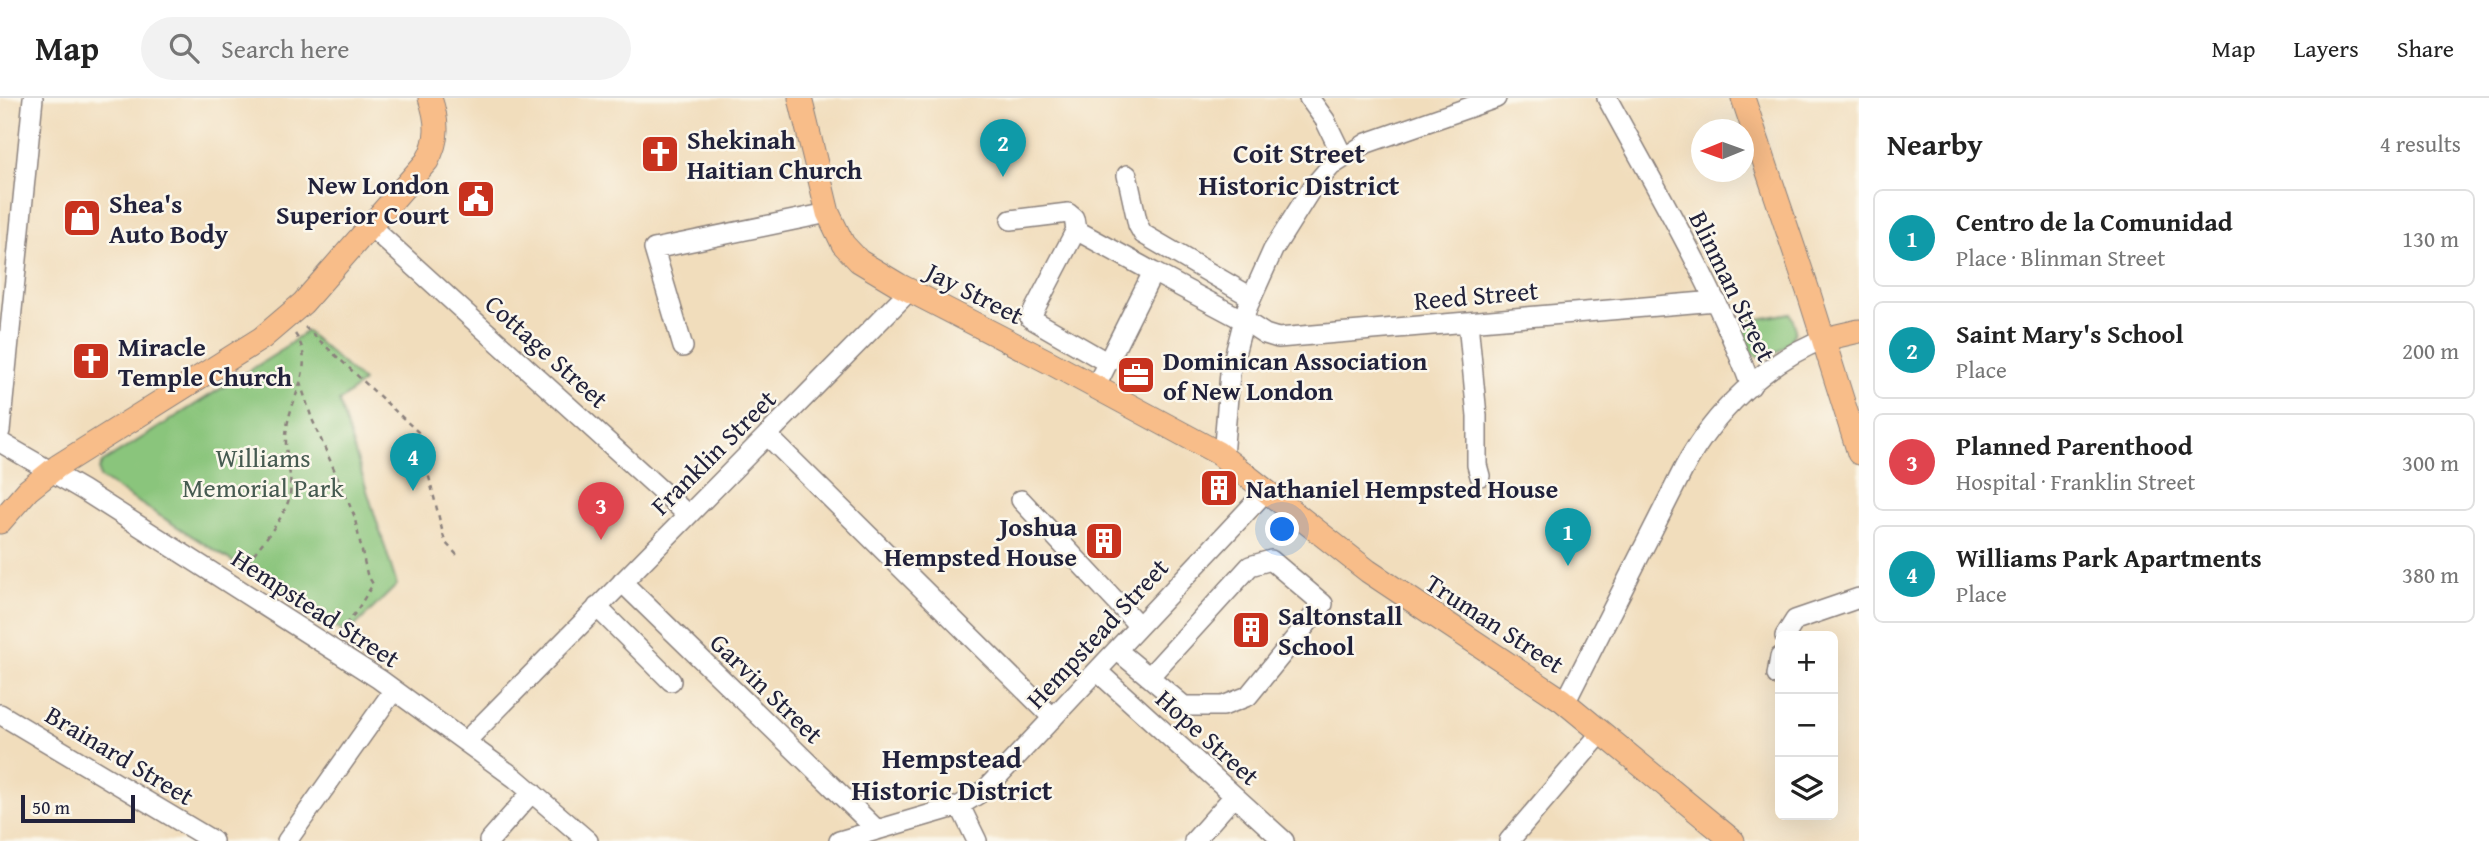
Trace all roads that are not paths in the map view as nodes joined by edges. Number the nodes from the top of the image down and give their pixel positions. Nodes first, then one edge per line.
1 (33, 98) edge
2 (430, 98) edge
3 (800, 98) edge
4 (1309, 98) edge
5 (1496, 98) edge
6 (1606, 98) edge
7 (1743, 98) edge
8 (1343, 157) junction
9 (1127, 175) dead end
10 (828, 214) junction
11 (1011, 220) dead end
12 (370, 226) junction
13 (1076, 230) junction
14 (1153, 272) junction
15 (909, 291) junction
16 (1251, 297) junction
17 (7, 298) edge
18 (1716, 301) junction
19 (1245, 321) junction
20 (1468, 322) junction
21 (1859, 331) edge
22 (1063, 338) junction
23 (1824, 339) junction
24 (683, 347) dead end
25 (1049, 362) junction
26 (1108, 363) junction
27 (1751, 386) junction
28 (1095, 388) junction
29 (0, 430) edge
30 (767, 435) junction
31 (0, 442) edge
32 (1859, 453) edge
33 (1223, 456) junction
34 (51, 471) junction
35 (1480, 476) dead end
36 (1266, 491) junction
37 (1021, 500) dead end
38 (688, 514) junction
39 (0, 522) edge
40 (622, 582) junction
41 (1859, 598) edge
42 (597, 607) junction
43 (1139, 626) junction
44 (1788, 631) edge
45 (1118, 651) junction
46 (1097, 671) junction
47 (1149, 677) junction
48 (671, 681) dead end
49 (394, 690) junction
50 (1565, 702) junction
51 (0, 714) edge
52 (1053, 718) junction
53 (1602, 732) junction
54 (466, 741) junction
55 (532, 792) junction
56 (1234, 796) junction
57 (960, 806) junction
58 (877, 830) junction
59 (213, 841) edge
60 (287, 841) edge
61 (488, 841) edge
62 (588, 841) edge
63 (839, 841) edge
64 (977, 841) edge
65 (1194, 841) edge
66 (1284, 841) edge
67 (1509, 841) edge
68 (1733, 841) edge

1 - 17 street
2 - 12 main road
3 - 10 main road, Jay Street
4 - 8 street
5 - 8 street
6 - 18 street, Blinman Street
7 - 23 main road
8 - 16 street
9 - 16 street
10 - 15 main road, Jay Street
10 - 24 street
11 - 13 street, Reed Street
12 - 34 main road
12 - 38 street, Cottage Street
13 - 14 street, Reed Street
13 - 22 street
14 - 19 street, Reed Street
14 - 26 street
15 - 25 main road, Jay Street
15 - 30 street, Franklin Street
16 - 19 street
17 - 29 street
18 - 20 street, Reed Street
18 - 27 street, Blinman Street
19 - 20 street, Reed Street
19 - 33 street
20 - 35 street
21 - 23 main road
22 - 25 street
22 - 26 street
23 - 27 street, Blinman Street
23 - 32 main road
25 - 28 main road, Jay Street
26 - 28 street
27 - 50 street, Blinman Street
28 - 33 main road, Jay Street
30 - 38 street, Franklin Street
30 - 52 street
31 - 34 street, Hempstead Street
33 - 36 main road, Truman Street
34 - 39 main road
34 - 49 street, Hempstead Street
36 - 43 street, Hempstead Street
36 - 50 main road, Truman Street
37 - 43 street
38 - 40 street, Franklin Street
40 - 42 street, Franklin Street
40 - 58 street, Garvin Street
41 - 44 street
42 - 48 street
42 - 54 street, Franklin Street
43 - 45 street, Hempstead Street
45 - 46 street, Hempstead Street
45 - 47 street
46 - 52 street, Hempstead Street
46 - 56 street, Hope Street
47 - 47 street
49 - 54 street, Hempstead Street
49 - 60 street
50 - 53 main road, Truman Street
51 - 59 street, Brainard Street
52 - 57 street, Hempstead Street
53 - 67 street
53 - 68 main road, Truman Street
54 - 55 street, Hempstead Street
55 - 61 street
55 - 62 street, Hempstead Street
56 - 65 street
56 - 66 street, Hope Street
57 - 58 street, Hempstead Street
57 - 64 street
58 - 63 street, Hempstead Street

